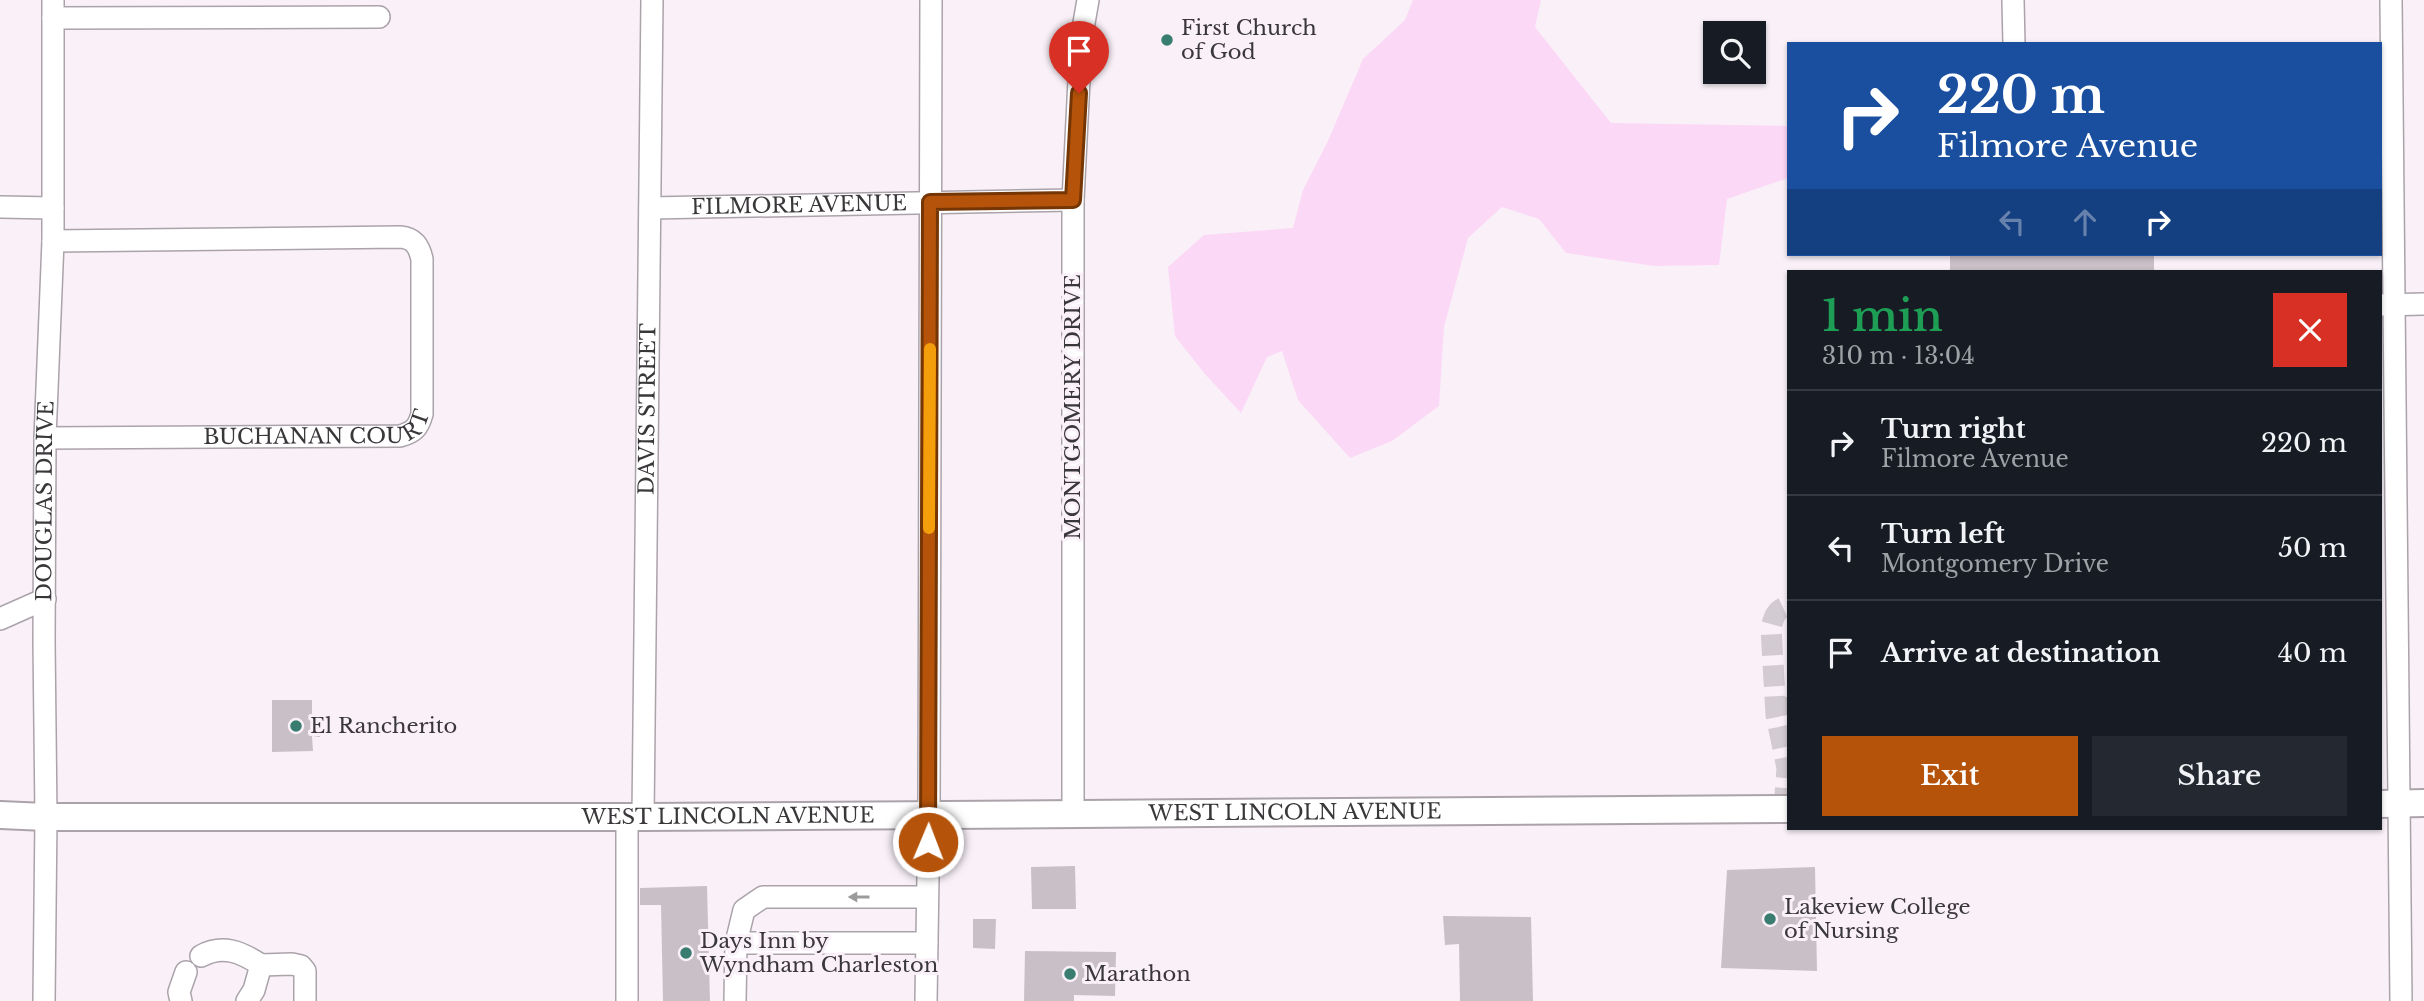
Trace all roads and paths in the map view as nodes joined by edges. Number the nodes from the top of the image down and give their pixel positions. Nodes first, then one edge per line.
1 (652, 0) edge
2 (931, 0) edge
3 (1088, 0) edge
4 (2013, 0) edge
5 (2391, 0) edge
6 (53, 9) edge
7 (379, 17) dead end
8 (2014, 42) edge
9 (1073, 200) junction
10 (930, 202) junction
11 (0, 207) edge
12 (53, 208) junction
13 (650, 208) junction
14 (53, 241) junction
15 (2387, 304) edge
16 (2424, 304) edge
17 (45, 438) junction
18 (2387, 440) edge
19 (45, 599) junction
20 (0, 618) edge
21 (2401, 803) edge
22 (1787, 808) edge
23 (1073, 814) junction
24 (0, 815) edge
25 (929, 815) junction
26 (46, 817) junction
27 (635, 817) junction
28 (0, 822) edge
29 (927, 897) junction
30 (736, 943) junction
31 (927, 943) junction
32 (261, 965) junction
33 (44, 1001) edge
34 (181, 1001) edge
35 (247, 1001) edge
36 (305, 1001) edge
37 (627, 1001) edge
38 (735, 1001) edge
39 (926, 1001) edge
40 (2401, 1001) edge

1 - 13 street, DAVIS STREET
2 - 10 street
3 - 9 street, MONTGOMERY DRIVE
4 - 8 street
5 - 15 street
6 - 7 street
6 - 12 street, DOUGLAS DRIVE
9 - 10 street, FILMORE AVENUE
9 - 23 street, MONTGOMERY DRIVE
10 - 13 street, FILMORE AVENUE
10 - 25 street
11 - 12 street
12 - 14 street, DOUGLAS DRIVE
13 - 27 street, DAVIS STREET
14 - 17 street, DOUGLAS DRIVE
14 - 17 street, BUCHANAN COURT
15 - 16 street
15 - 18 street
17 - 19 street, DOUGLAS DRIVE
18 - 21 street
19 - 20 street
19 - 26 street, DOUGLAS DRIVE
21 - 40 street
22 - 23 main road, WEST LINCOLN AVENUE
23 - 25 main road, WEST LINCOLN AVENUE
24 - 26 main road
25 - 27 main road, WEST LINCOLN AVENUE
25 - 29 street
26 - 27 main road, WEST LINCOLN AVENUE
26 - 28 main road
26 - 33 street, DOUGLAS DRIVE
27 - 37 street, DAVIS STREET
29 -> 30 street
29 - 31 street
30 - 31 street
30 - 38 street
31 - 39 street
32 - 34 street
32 - 35 street
32 - 36 street

